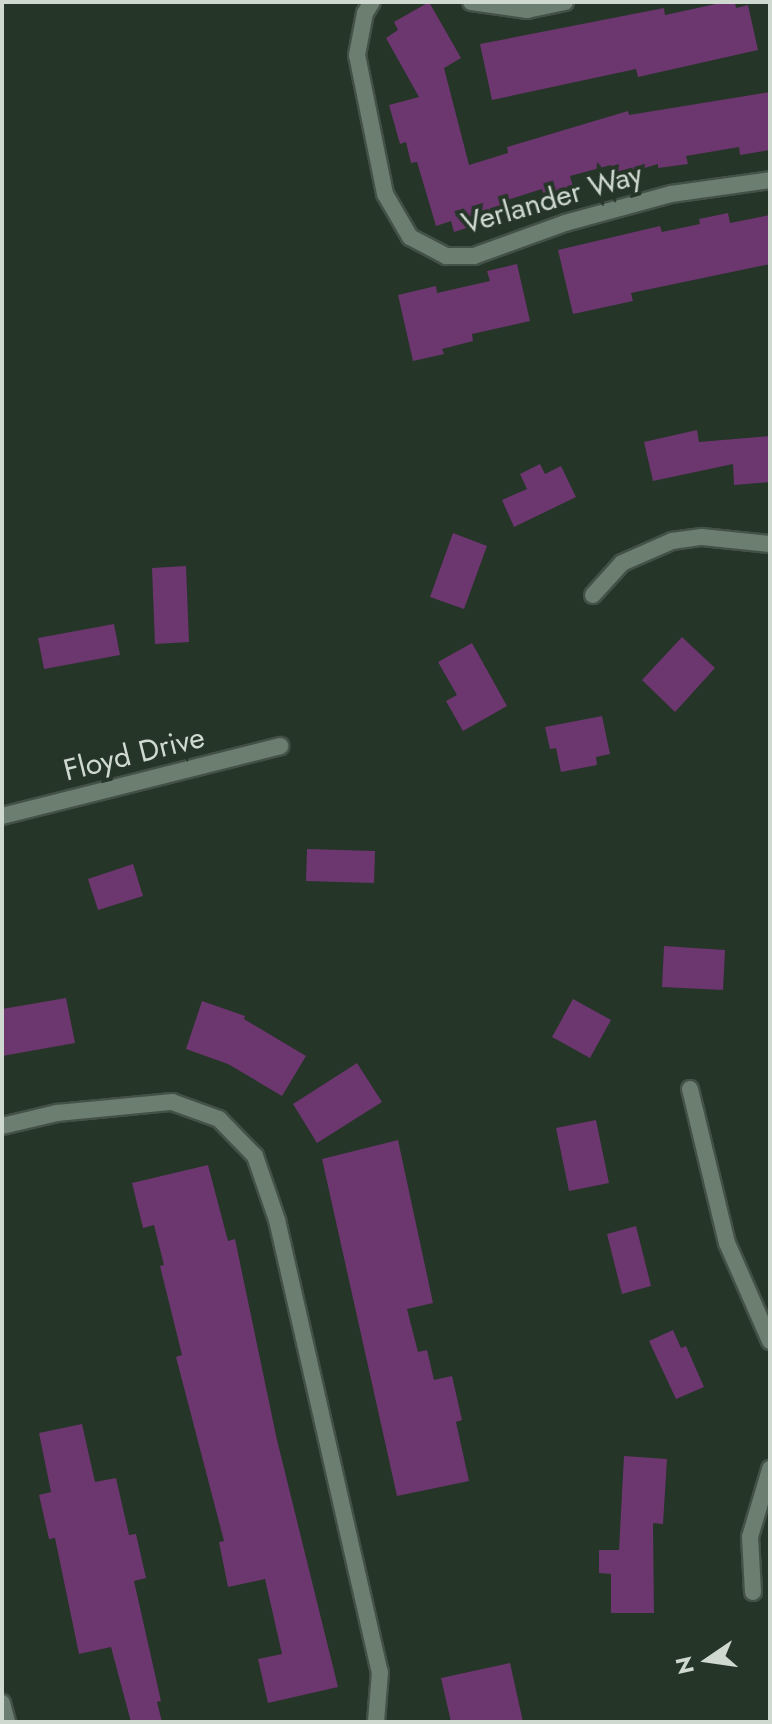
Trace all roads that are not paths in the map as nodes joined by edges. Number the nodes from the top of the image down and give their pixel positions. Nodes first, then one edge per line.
1 (372, 2) edge
2 (471, 2) edge
3 (565, 2) edge
4 (770, 180) edge
5 (770, 544) edge
6 (593, 595) dead end
7 (280, 746) dead end
8 (2, 816) edge
9 (690, 1089) dead end
10 (2, 1126) edge
11 (770, 1341) edge
12 (770, 1469) edge
13 (753, 1592) dead end
14 (2, 1703) edge
15 (7, 1722) edge
16 (376, 1722) edge

1 - 4 street, Verlander Way
2 - 3 street
5 - 6 street
7 - 8 street, Floyd Drive
9 - 11 street
10 - 16 street
12 - 13 street
14 - 15 street

